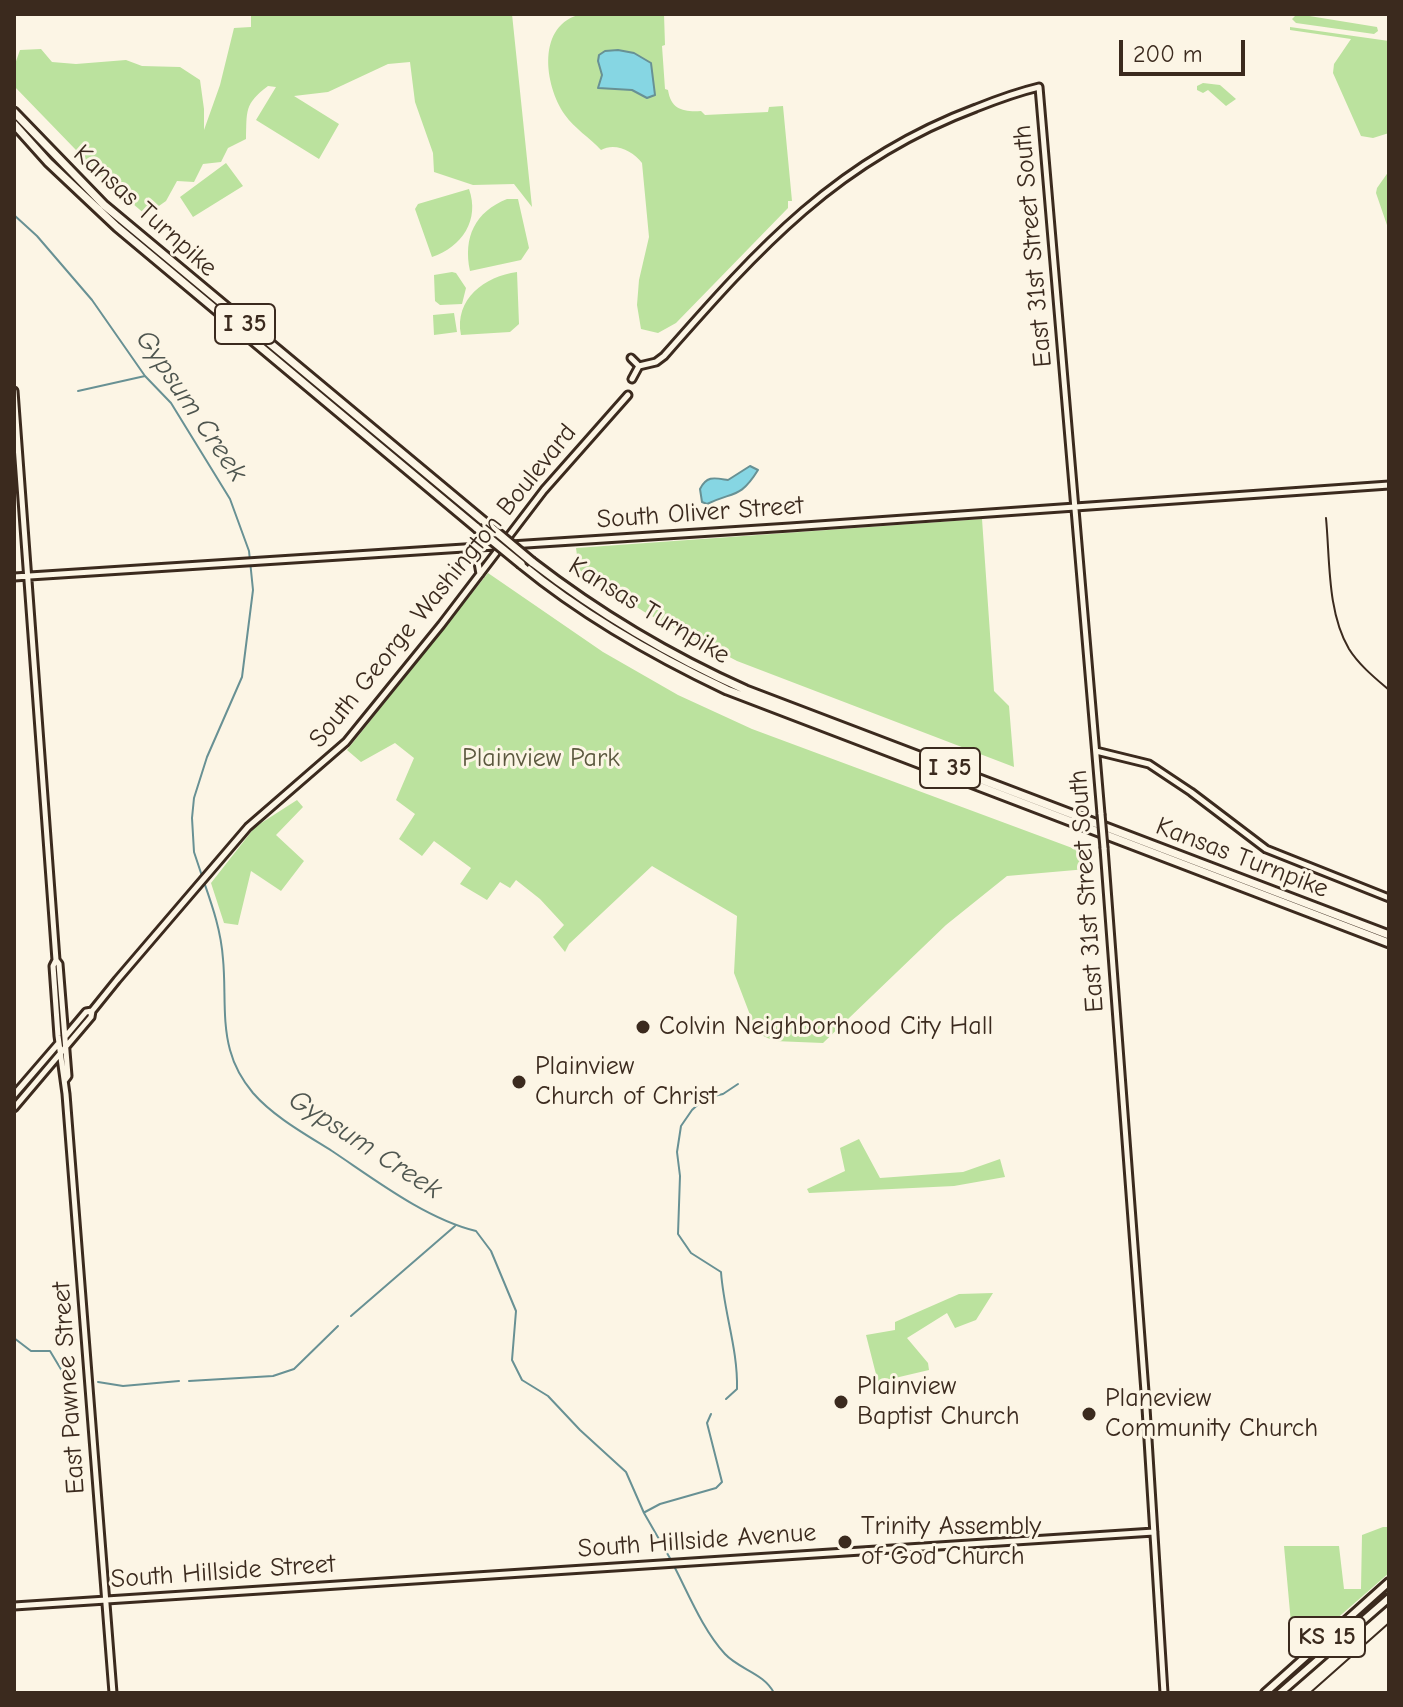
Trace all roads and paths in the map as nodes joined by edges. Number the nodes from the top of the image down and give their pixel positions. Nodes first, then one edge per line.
1 (14, 112) edge
2 (14, 124) edge
3 (631, 358) dead end
4 (639, 366) junction
5 (632, 379) dead end
6 (14, 391) edge
7 (628, 395) dead end
8 (1389, 485) edge
9 (1076, 508) junction
10 (501, 546) junction
11 (466, 548) junction
12 (480, 574) junction
13 (26, 576) junction
14 (14, 577) edge
15 (1096, 751) junction
16 (1389, 898) edge
17 (1389, 935) edge
18 (1389, 943) edge
19 (56, 960) junction
20 (92, 1011) junction
21 (64, 1018) junction
22 (77, 1022) junction
23 (65, 1037) junction
24 (62, 1044) junction
25 (60, 1052) junction
26 (47, 1068) junction
27 (61, 1071) junction
28 (65, 1080) junction
29 (14, 1095) edge
30 (14, 1108) edge
31 (1154, 1532) junction
32 (434, 1578) joint
33 (1389, 1582) edge
34 (1389, 1598) edge
35 (105, 1600) junction
36 (14, 1606) edge
37 (113, 1693) edge
38 (1164, 1693) edge
39 (1265, 1693) edge
40 (1280, 1693) edge

1 - 17 highway, Kansas Turnpike / I 35, bridge
2 - 18 highway, Kansas Turnpike / I 35, bridge
3 - 4 main road
4 - 5 main road
4 - 9 main road, East 31st Street South
6 - 13 main road, East Pawnee Street
7 - 10 main road, South George Washington Boulevard
8 - 9 main road, South Oliver Street
9 - 10 main road, South Oliver Street
9 - 15 main road, East 31st Street South
10 - 11 main road, South Oliver Street
10 - 12 main road, South George Washington Boulevard
11 - 12 main road
11 - 13 main road, South Oliver Street
12 - 20 main road, South George Washington Boulevard
13 - 14 main road, South Oliver Street
13 - 19 main road, East Pawnee Street
15 - 16 main road
15 - 31 main road, East 31st Street South, bridge
19 - 21 main road, East Pawnee Street
19 - 24 main road, East Pawnee Street
20 - 22 main road, South George Washington Boulevard
20 - 24 main road, South George Washington Boulevard
21 - 22 main road
21 - 23 main road, East Pawnee Street
22 - 23 main road, South George Washington Boulevard
23 - 24 main road, East Pawnee Street
24 - 25 main road, South George Washington Boulevard
24 - 28 main road, East Pawnee Street
24 - 29 main road, South George Washington Boulevard
25 - 26 main road, South George Washington Boulevard
25 - 27 main road, East Pawnee Street
26 - 27 main road
26 - 30 main road, South George Washington Boulevard
27 - 28 main road, East Pawnee Street
28 - 35 main road, East Pawnee Street
31 - 32 main road, South Hillside Avenue
31 - 38 main road, East 31st Street South
32 - 35 main road, South Hillside Street
33 - 39 main road, KS 15
34 - 40 main road, KS 15
35 - 36 main road, South Hillside Street
35 - 37 main road, East Pawnee Street

